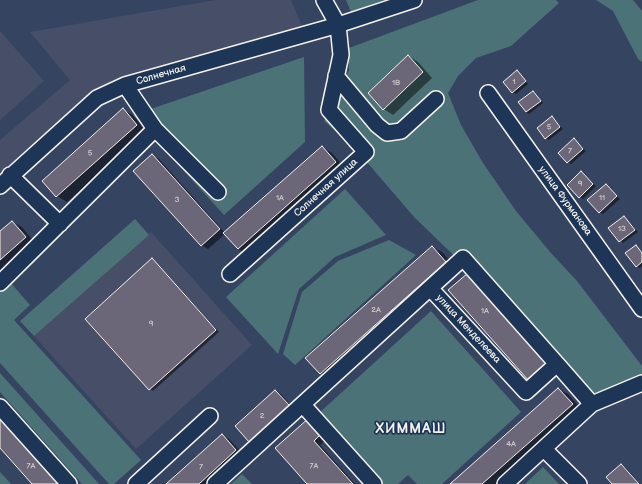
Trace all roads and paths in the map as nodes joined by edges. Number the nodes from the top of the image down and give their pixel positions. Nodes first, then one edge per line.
1 (324, 0) edge
2 (414, 0) edge
3 (338, 25) junction
4 (336, 76) junction
5 (125, 85) junction
6 (488, 93) dead end
7 (436, 99) dead end
8 (155, 129) junction
9 (5, 180) edge
10 (218, 192) dead end
11 (60, 224) junction
12 (230, 274) dead end
13 (0, 283) edge
14 (430, 288) junction
15 (642, 310) edge
16 (557, 364) junction
17 (642, 383) edge
18 (592, 404) junction
19 (303, 405) junction
20 (0, 407) edge
21 (210, 416) dead end
22 (544, 449) junction
23 (69, 484) edge
24 (136, 484) edge
25 (215, 484) edge
26 (374, 484) edge
27 (505, 484) edge
28 (579, 484) edge

1 - 3 street, Солнечная улица
2 - 3 street, Солнечная
3 - 4 street, Солнечная улица
3 - 5 street, Солнечная
4 - 7 street
4 - 12 street, Солнечная улица
5 - 8 street
5 - 9 street, Солнечная
6 - 15 street, улица Фурманова
8 - 10 street
8 - 11 street
9 - 11 street, Солнечная
11 - 13 street
14 - 16 street, улица Менделеева
14 - 16 street
14 - 19 street, улица Менделеева
16 - 18 street
17 - 18 street
18 - 22 street
19 - 25 street, улица Менделеева
19 - 26 street
20 - 23 street
21 - 24 street
22 - 27 street
22 - 28 street

